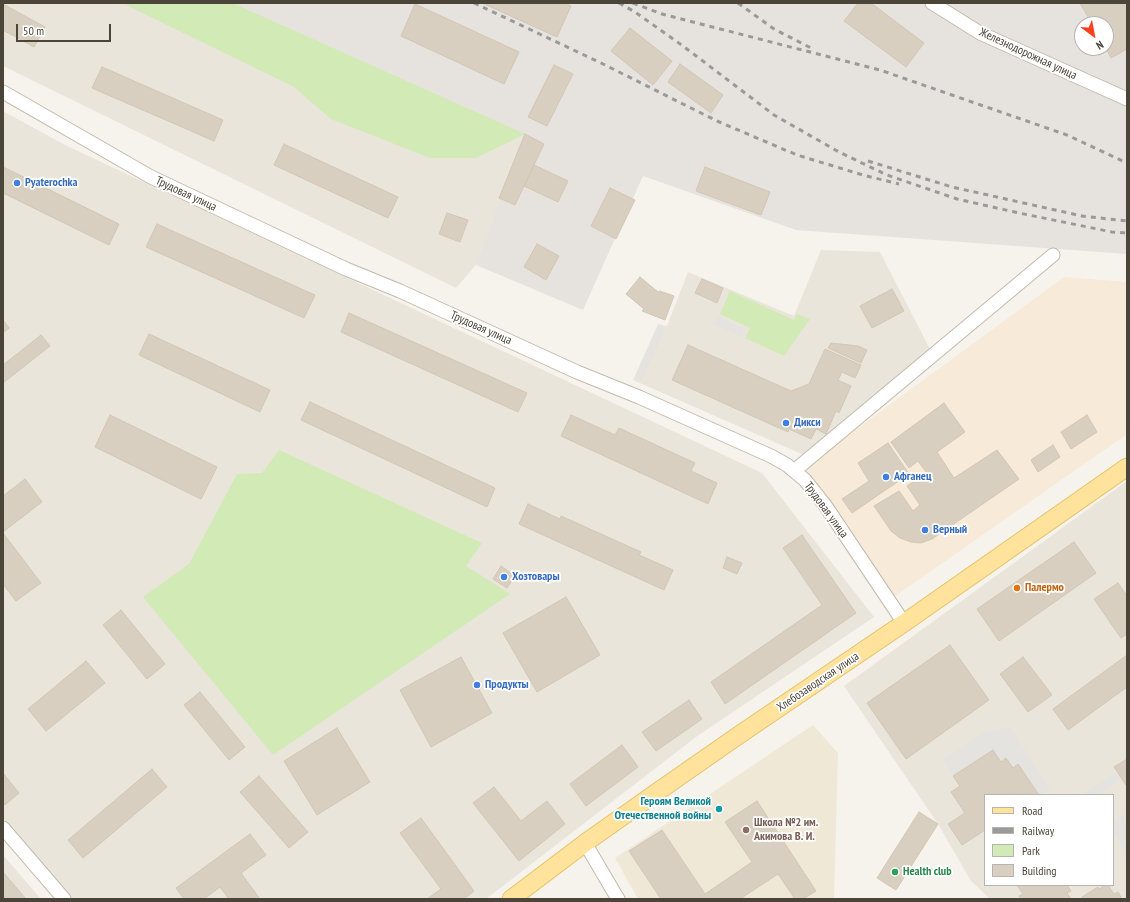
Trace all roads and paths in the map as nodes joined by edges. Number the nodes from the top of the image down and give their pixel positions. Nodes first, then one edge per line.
1 (932, 3) edge
2 (3, 92) edge
3 (1127, 98) edge
4 (1053, 255) dead end
5 (1127, 466) edge
6 (794, 471) junction
7 (904, 623) junction
8 (3, 828) edge
9 (585, 843) junction
10 (64, 899) edge
11 (511, 899) edge
12 (618, 899) edge

1 - 3 street, Железнодорожная улица
2 - 6 street, Трудовая улица
4 - 6 street
5 - 7 main road, Хлебозаводская улица
6 - 7 street, Трудовая улица
7 - 9 main road, Хлебозаводская улица
8 - 10 street
9 - 11 main road, Хлебозаводская улица
9 - 12 street

